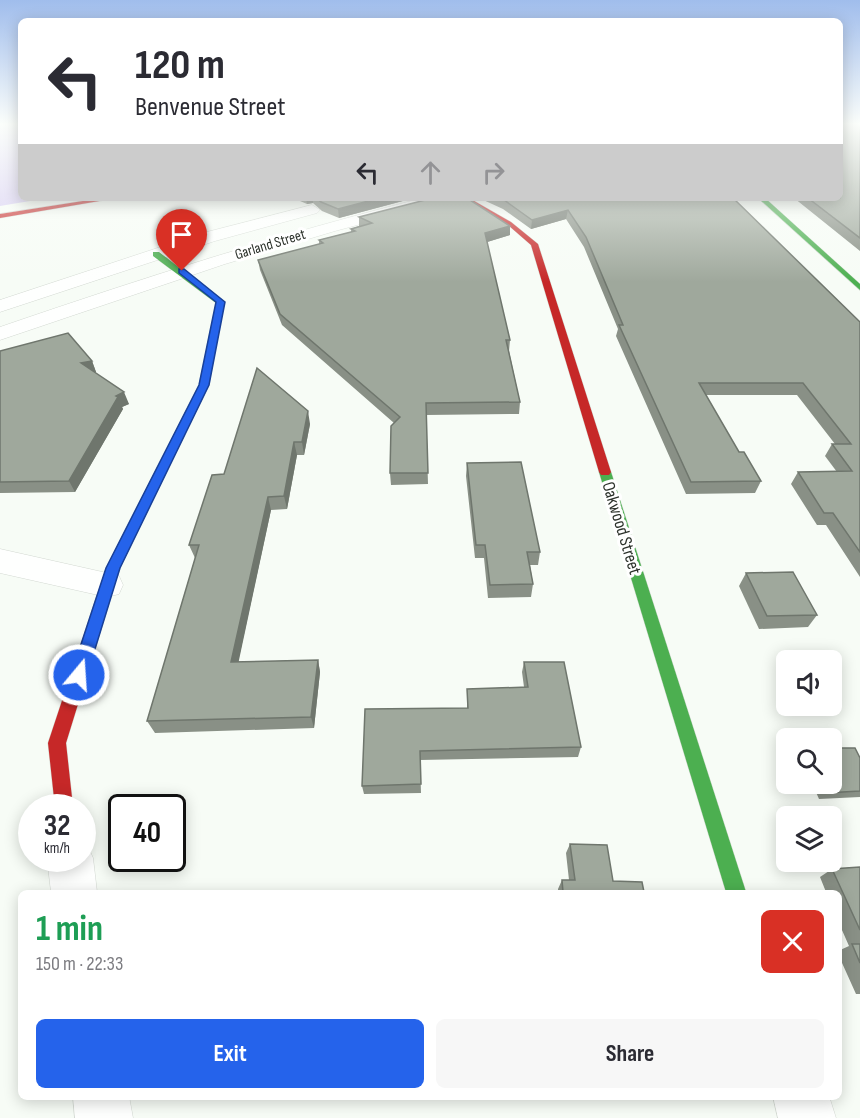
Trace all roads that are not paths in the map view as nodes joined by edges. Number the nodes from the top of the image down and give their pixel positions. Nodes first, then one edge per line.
1 (95, 201) edge
2 (429, 201) edge
3 (470, 201) edge
4 (764, 201) edge
5 (333, 206) edge
6 (0, 216) edge
7 (156, 254) junction
8 (182, 271) junction
9 (860, 288) edge
10 (0, 306) edge
11 (0, 334) edge
12 (0, 561) edge
13 (108, 585) junction
14 (63, 794) edge
15 (72, 872) edge
16 (74, 890) edge
17 (735, 890) edge
18 (102, 1100) edge
19 (802, 1100) edge
20 (104, 1118) edge
21 (807, 1118) edge

1 - 6 street
2 - 8 street, Garland Street
3 - 17 street, Oakwood Street
4 - 9 street
5 - 7 street, Garland Street
7 - 8 street
7 - 10 street, Garland Street
8 - 11 street, Garland Street
8 - 13 street
12 - 13 street
13 - 14 street
15 - 16 street
18 - 20 street
19 - 21 street

